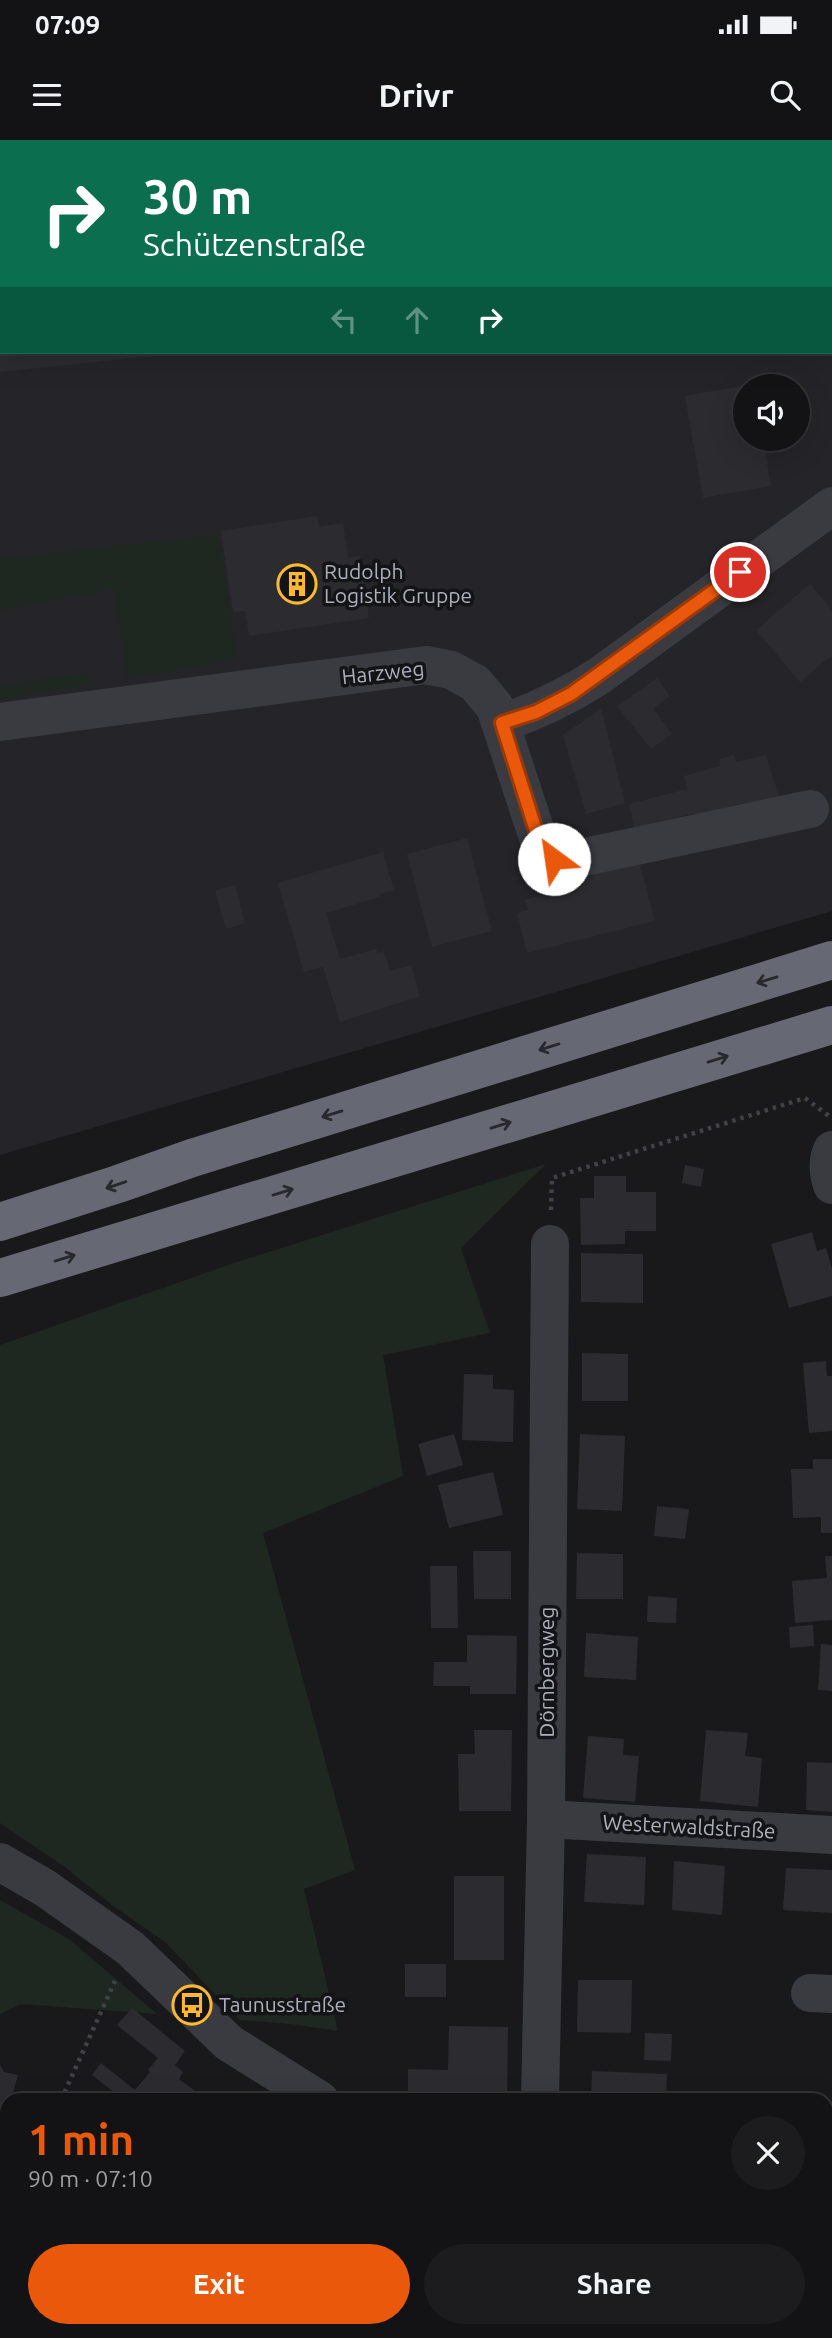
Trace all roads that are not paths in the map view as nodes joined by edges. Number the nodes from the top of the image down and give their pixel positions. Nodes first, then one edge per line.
1 (832, 506) edge
2 (0, 722) edge
3 (502, 723) junction
4 (810, 809) dead end
5 (832, 960) edge
6 (832, 1025) edge
7 (0, 1222) edge
8 (550, 1244) road end
9 (0, 1278) edge
10 (546, 1819) junction
11 (832, 1835) edge
12 (0, 1862) edge
13 (309, 2093) edge
14 (540, 2093) edge

1 - 3 street
2 - 3 street, Harzweg
3 - 4 street, Harzweg
5 -> 7 highway
9 -> 6 highway
8 - 10 street, Dörnbergweg
10 - 11 street, Westerwaldstraße
10 - 14 street, Dörnbergweg
12 - 13 street

